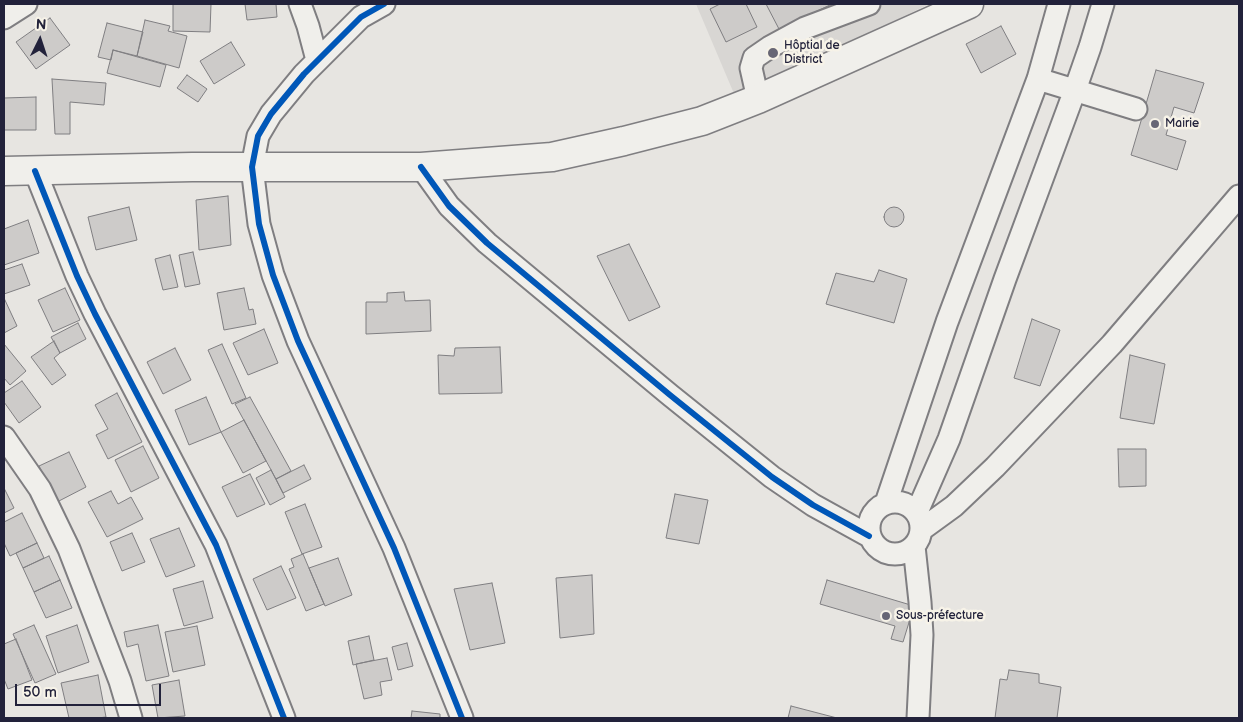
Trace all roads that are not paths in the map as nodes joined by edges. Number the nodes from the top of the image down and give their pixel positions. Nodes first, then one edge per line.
1 (26, 4) edge
2 (300, 4) edge
3 (384, 4) edge
4 (869, 4) edge
5 (969, 4) edge
6 (1059, 4) edge
7 (1102, 4) edge
8 (4, 18) edge
9 (316, 60) junction
10 (1038, 79) junction
11 (1075, 90) junction
12 (758, 99) junction
13 (1136, 109) dead end
14 (252, 167) junction
15 (421, 167) junction
16 (4, 171) edge
17 (35, 171) junction
18 (1239, 196) edge
19 (4, 437) edge
20 (886, 502) junction
21 (917, 530) junction
22 (869, 536) junction
23 (131, 718) edge
24 (284, 718) edge
25 (462, 718) edge
26 (918, 718) edge

1 - 8 street
2 - 9 street
3 - 9 street
4 - 12 street
5 - 12 main road
6 - 10 street
7 - 11 street
9 - 14 street
10 - 11 street
10 - 20 street
11 - 13 street
11 - 21 street
12 - 15 main road
14 - 15 main road
14 - 17 main road
14 - 25 street
15 - 22 street
16 - 17 main road
17 - 24 street
18 - 21 street
19 - 23 street
20 - 21 street
20 - 22 street
21 - 22 street
21 - 26 street

